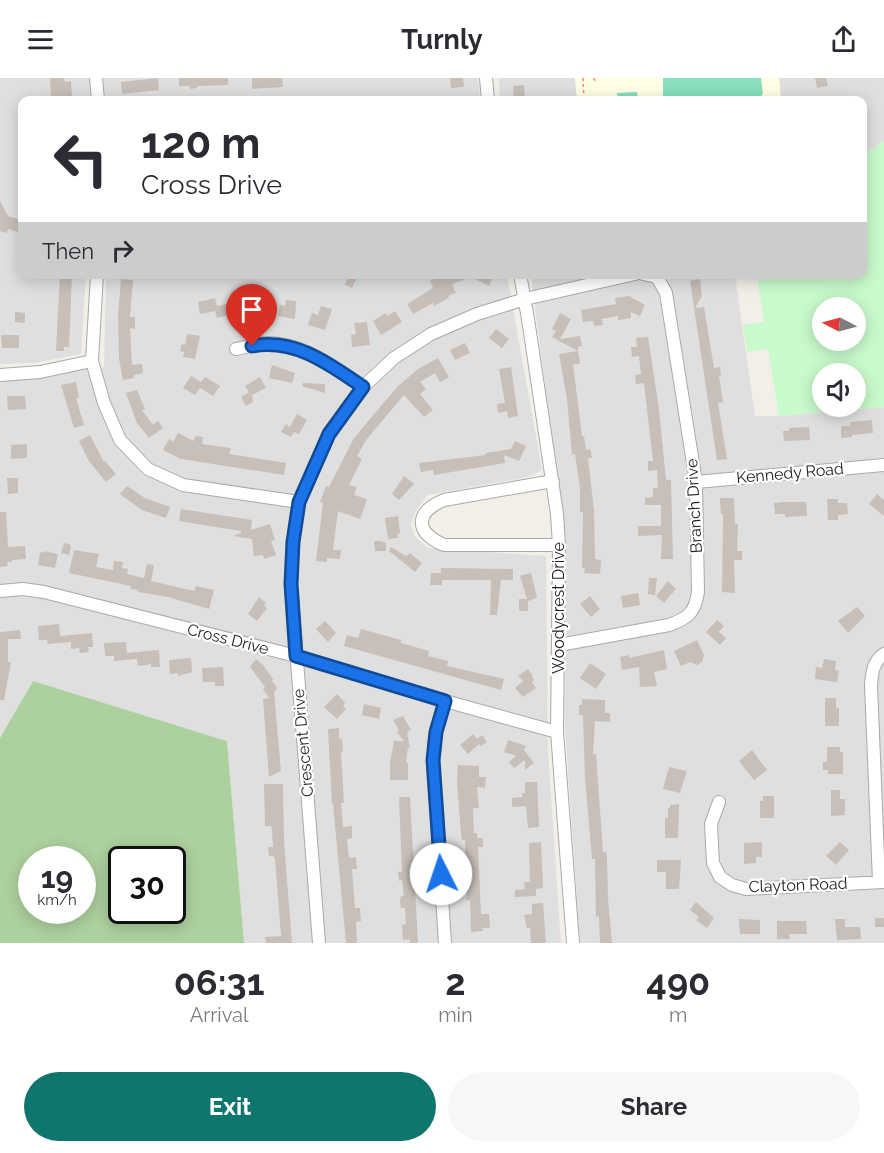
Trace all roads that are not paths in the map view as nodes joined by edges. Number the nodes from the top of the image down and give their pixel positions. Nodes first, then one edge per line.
1 (96, 78) edge
2 (486, 78) edge
3 (98, 96) edge
4 (488, 96) edge
5 (97, 279) edge
6 (521, 279) edge
7 (613, 279) edge
8 (658, 279) edge
9 (525, 299) junction
10 (236, 349) dead end
11 (92, 362) junction
12 (0, 375) edge
13 (363, 387) junction
14 (884, 465) edge
15 (553, 481) junction
16 (696, 482) junction
17 (299, 502) junction
18 (559, 545) junction
19 (0, 591) edge
20 (559, 645) junction
21 (884, 654) edge
22 (296, 656) junction
23 (445, 701) junction
24 (557, 732) junction
25 (719, 802) dead end
26 (881, 882) edge
27 (319, 943) edge
28 (445, 943) edge
29 (573, 943) edge

1 - 3 street
2 - 4 street
5 - 11 street
6 - 9 street, Woodycrest Drive
7 - 9 street
8 - 16 street, Branch Drive
9 - 13 street, Crescent Drive
9 - 15 street, Woodycrest Drive
10 - 13 street
11 - 12 street
11 - 17 street
13 - 17 street, Crescent Drive
14 - 16 street, Kennedy Road
15 - 18 street, Woodycrest Drive
15 - 18 street
16 - 20 street, Branch Drive
17 - 22 street, Crescent Drive
18 - 20 street, Woodycrest Drive
19 - 22 street, Cross Drive
20 - 24 street, Woodycrest Drive
21 - 26 street
22 - 23 street, Cross Drive
22 - 27 street, Crescent Drive
23 - 24 street, Cross Drive
23 - 28 street
24 - 29 street, Woodycrest Drive
25 - 26 street, Clayton Road

